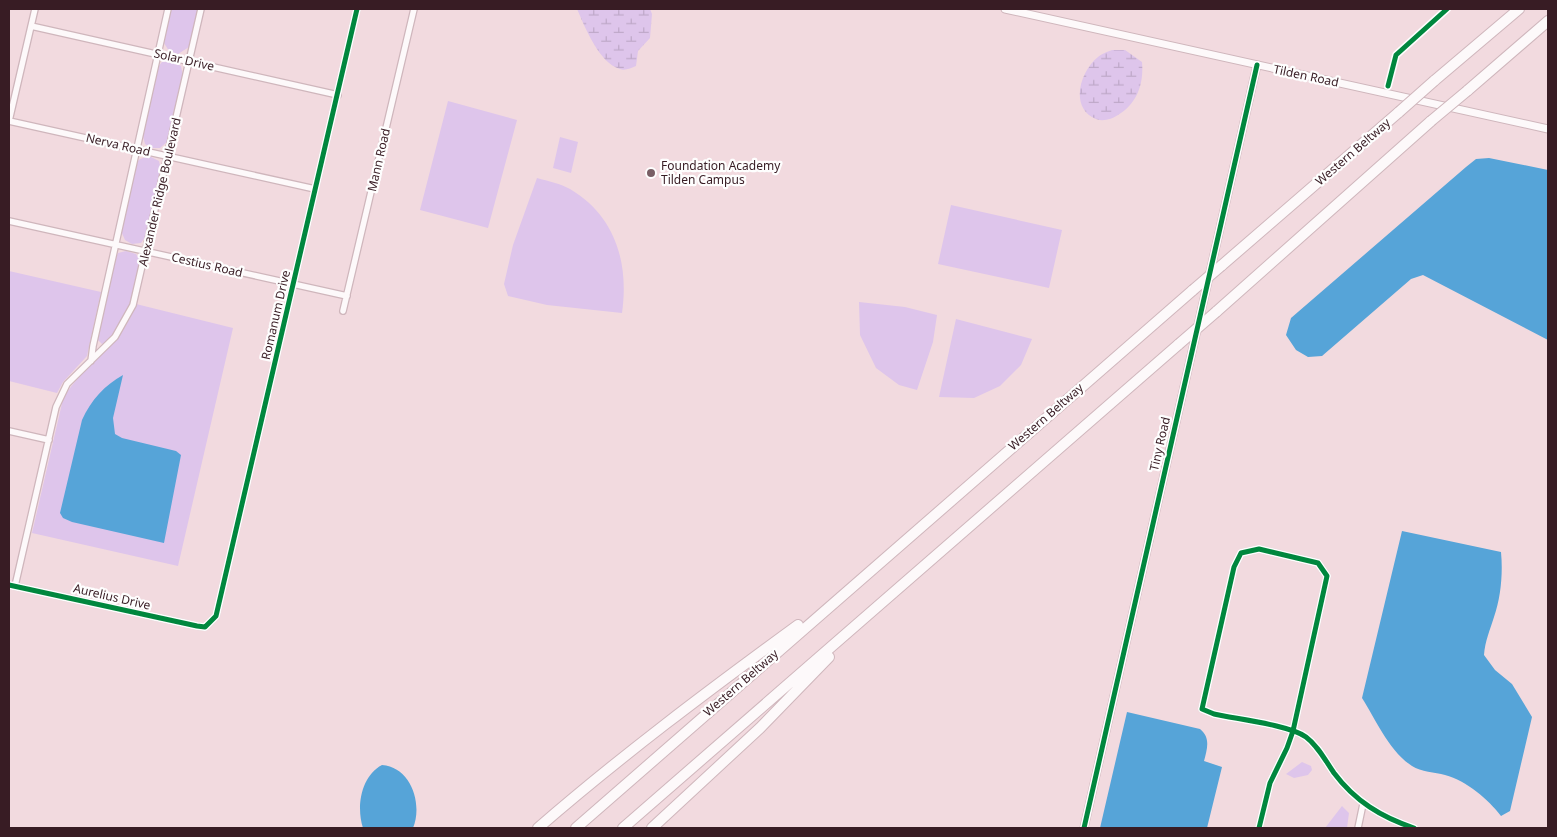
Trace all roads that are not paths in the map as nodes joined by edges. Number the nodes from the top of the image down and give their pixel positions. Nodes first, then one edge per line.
1 (35, 9) edge
2 (168, 9) edge
3 (201, 9) edge
4 (356, 9) edge
5 (414, 9) edge
6 (1005, 9) edge
7 (1519, 9) edge
8 (1548, 21) edge
9 (31, 26) junction
10 (158, 54) junction
11 (189, 61) junction
12 (1257, 65) junction
13 (338, 94) junction
14 (9, 121) edge
15 (1548, 129) edge
16 (136, 150) junction
17 (168, 157) junction
18 (316, 189) junction
19 (9, 221) edge
20 (115, 244) junction
21 (147, 252) junction
22 (293, 284) junction
23 (347, 296) junction
24 (343, 311) dead end
25 (91, 361) junction
26 (9, 431) edge
27 (49, 440) junction
28 (12, 585) edge
29 (847, 590) junction
30 (878, 607) junction
31 (211, 623) joint
32 (1293, 731) junction
33 (1363, 804) junction
34 (538, 828) edge
35 (576, 828) edge
36 (622, 828) edge
37 (652, 828) edge
38 (1084, 828) edge
39 (1259, 828) edge
40 (1358, 828) edge
41 (1414, 828) edge

1 - 9 street
2 - 10 street
3 - 11 street, Alexander Ridge Boulevard
4 - 13 street, Romanum Drive
5 - 23 street, Mann Road
6 - 12 street, Tilden Road
7 - 29 highway, Western Beltway, bridge
8 - 30 highway, bridge
9 - 10 street, Solar Drive
9 - 14 street
10 - 11 street, Solar Drive
10 - 16 street
11 - 13 street, Solar Drive
11 - 17 street, Alexander Ridge Boulevard
12 - 15 street, Tilden Road
12 - 38 street, Tiny Road
13 - 18 street, Romanum Drive
14 - 16 street, Nerva Road
16 - 17 street, Nerva Road
16 - 20 street
17 - 18 street, Nerva Road
17 - 21 street, Alexander Ridge Boulevard
18 - 22 street, Romanum Drive
19 - 20 street, Cestius Road
20 - 21 street, Cestius Road
20 - 25 street
21 - 22 street, Cestius Road
21 - 25 street, Alexander Ridge Boulevard
22 - 23 street, Cestius Road
22 - 31 street, Romanum Drive
23 - 24 street, Mann Road
25 - 27 street, Alexander Ridge Boulevard
26 - 27 street
27 - 28 street, Alexander Ridge Boulevard
28 - 31 street, Aurelius Drive
29 - 34 highway
29 - 35 highway, Western Beltway
30 - 36 highway
30 - 37 highway
32 - 32 street
32 - 33 street
32 - 39 street
33 - 40 street
33 - 41 street

